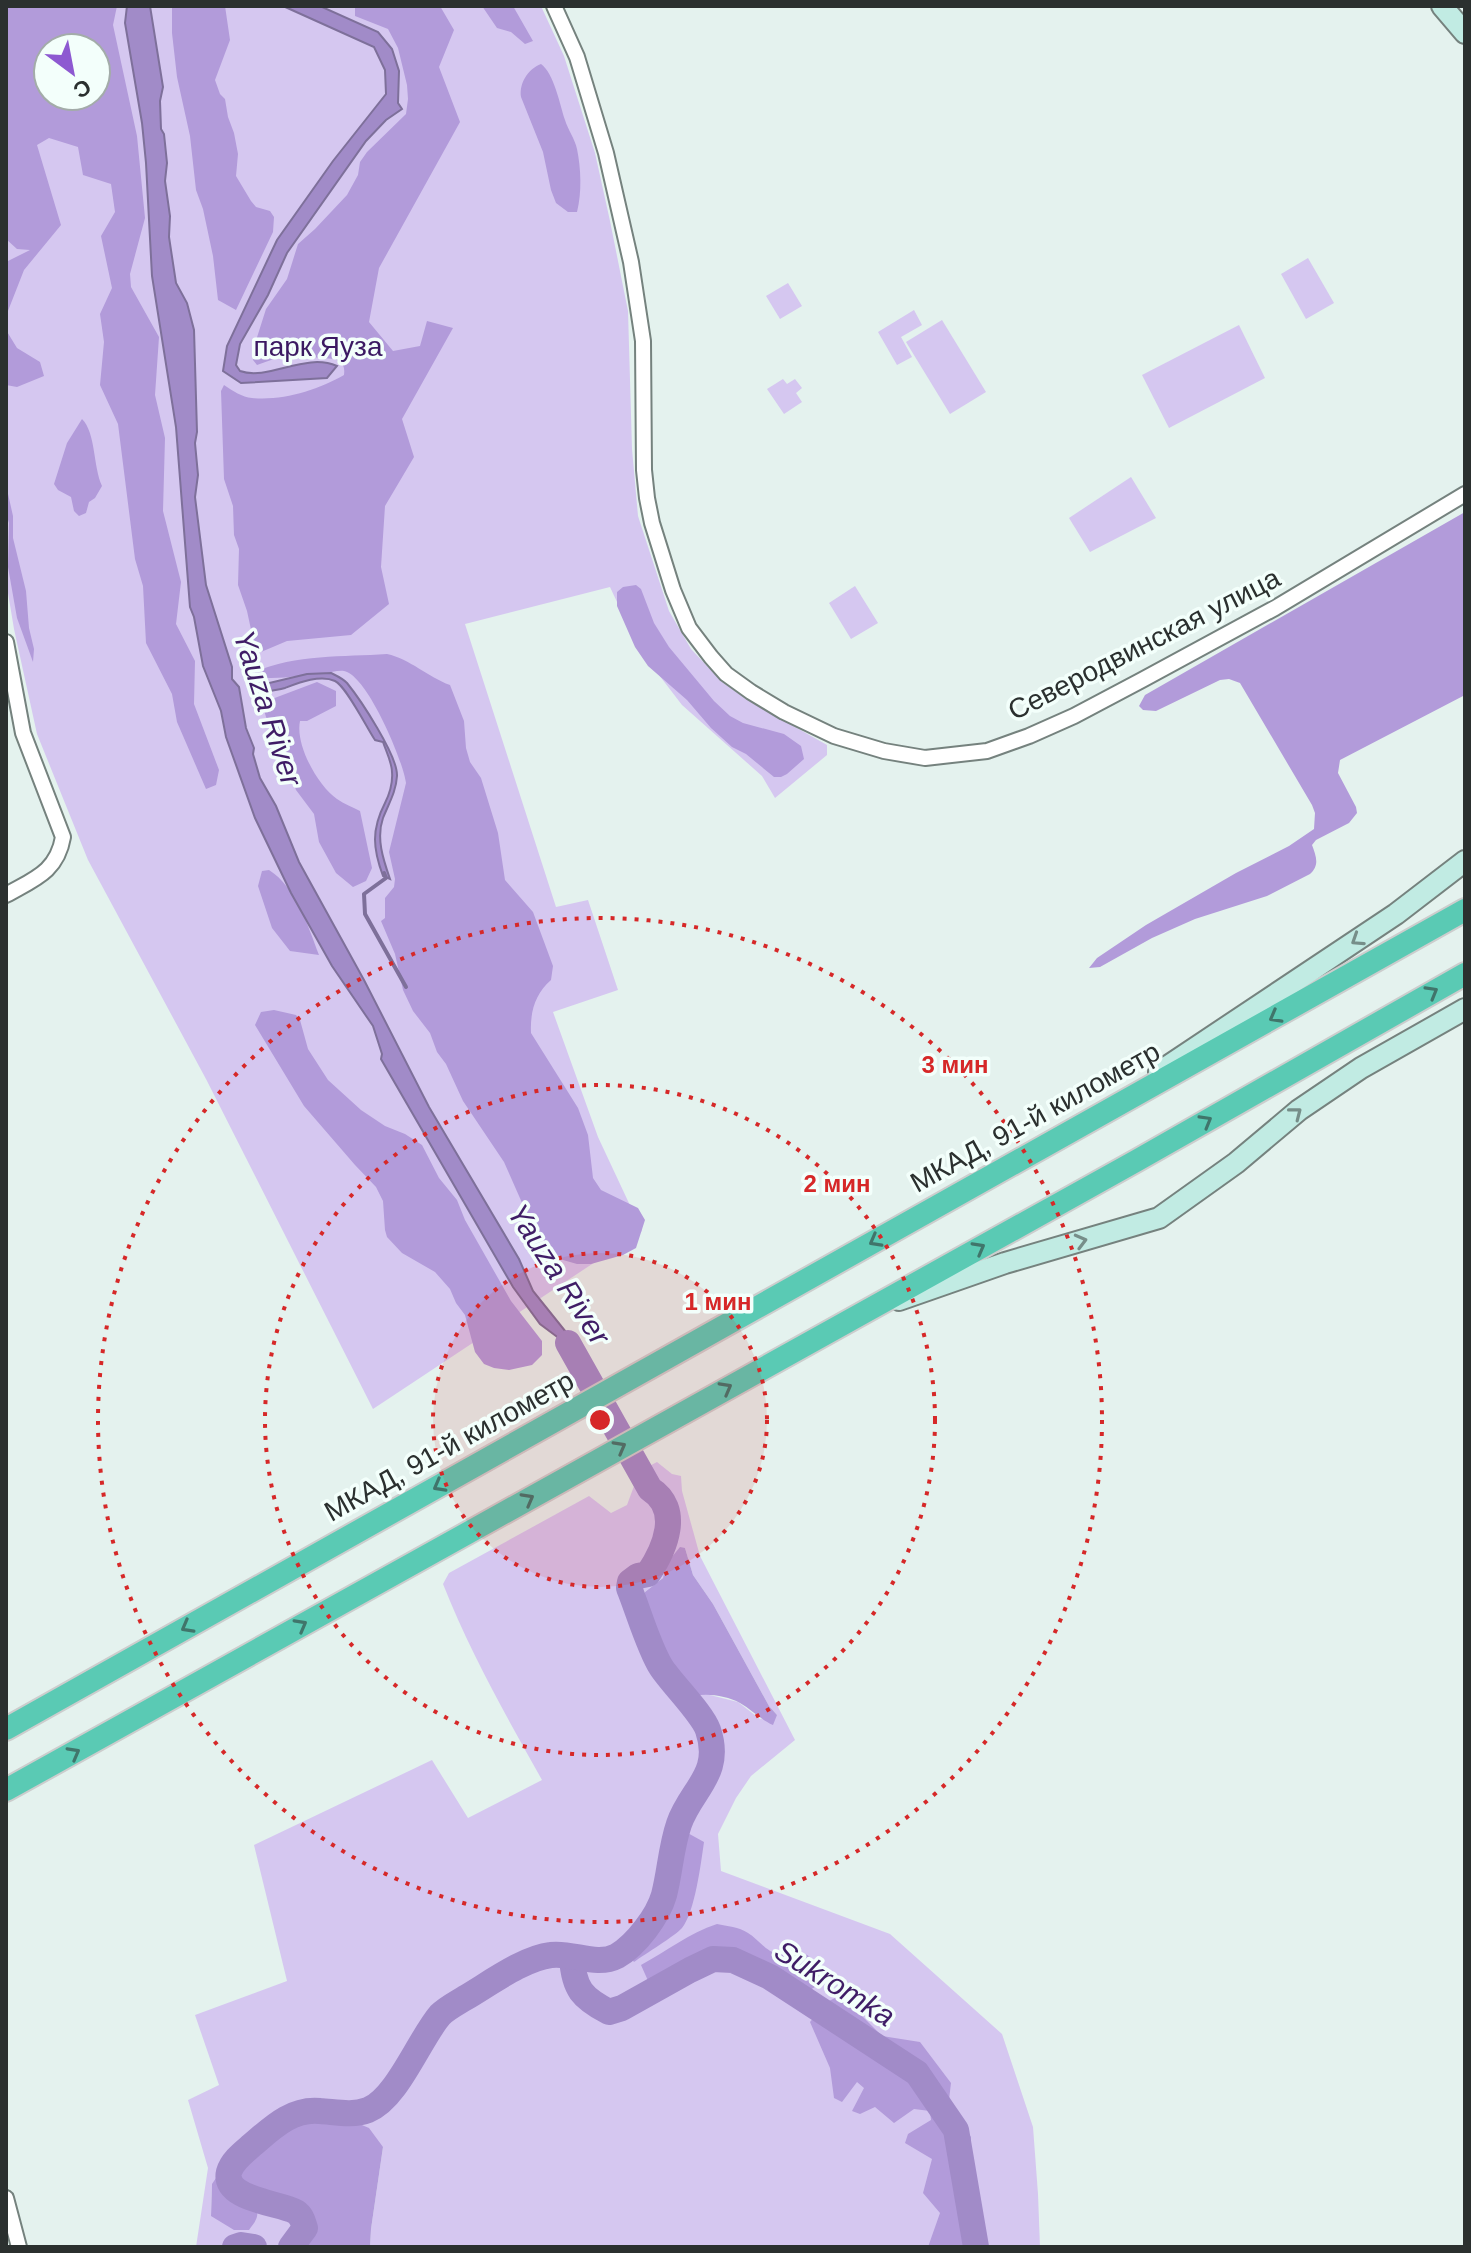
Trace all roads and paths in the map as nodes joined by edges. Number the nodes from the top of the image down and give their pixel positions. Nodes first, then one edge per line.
1 (554, 6) edge
2 (1442, 6) edge
3 (1465, 33) edge
4 (1465, 494) edge
5 (6, 642) edge
6 (1465, 861) edge
7 (6, 895) edge
8 (1465, 910) edge
9 (1465, 974) edge
10 (1465, 1009) edge
11 (1065, 1135) junction
12 (862, 1313) junction
13 (6, 1729) edge
14 (6, 1790) edge
15 (6, 2198) edge
16 (19, 2247) edge

1 - 4 street, Северодвинская улица
2 - 3 main road
5 - 7 street
6 -> 11 main road
8 -> 11 highway, МКАД, 91-й километр
12 -> 9 highway
12 -> 10 main road
11 -> 13 highway, МКАД, 91-й километр
14 -> 12 highway
15 - 16 street

